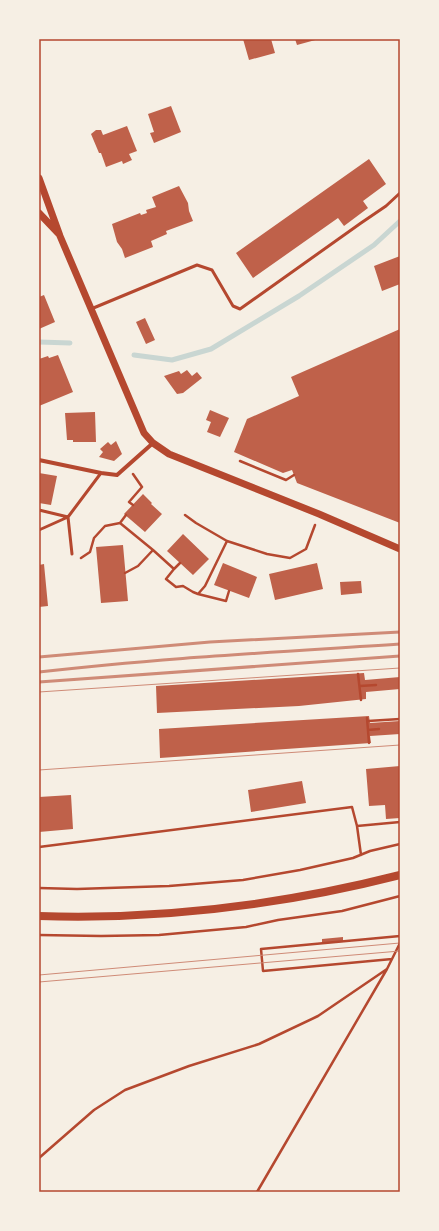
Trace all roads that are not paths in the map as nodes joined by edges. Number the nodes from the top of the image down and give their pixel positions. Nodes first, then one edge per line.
1 (39, 178) edge
2 (400, 193) edge
3 (39, 213) edge
4 (60, 236) junction
5 (91, 309) junction
6 (153, 443) junction
7 (39, 460) edge
8 (101, 473) junction
9 (39, 510) edge
10 (68, 517) junction
11 (39, 530) edge
12 (400, 549) edge
13 (72, 554) dead end
14 (400, 875) edge
15 (39, 916) edge

1 - 4 street
2 - 5 lane
3 - 4 street
4 - 5 street
5 - 6 street
6 - 8 street
6 - 12 street
7 - 8 street
8 - 10 lane
9 - 10 lane
10 - 11 lane
10 - 13 lane
14 - 15 main road

